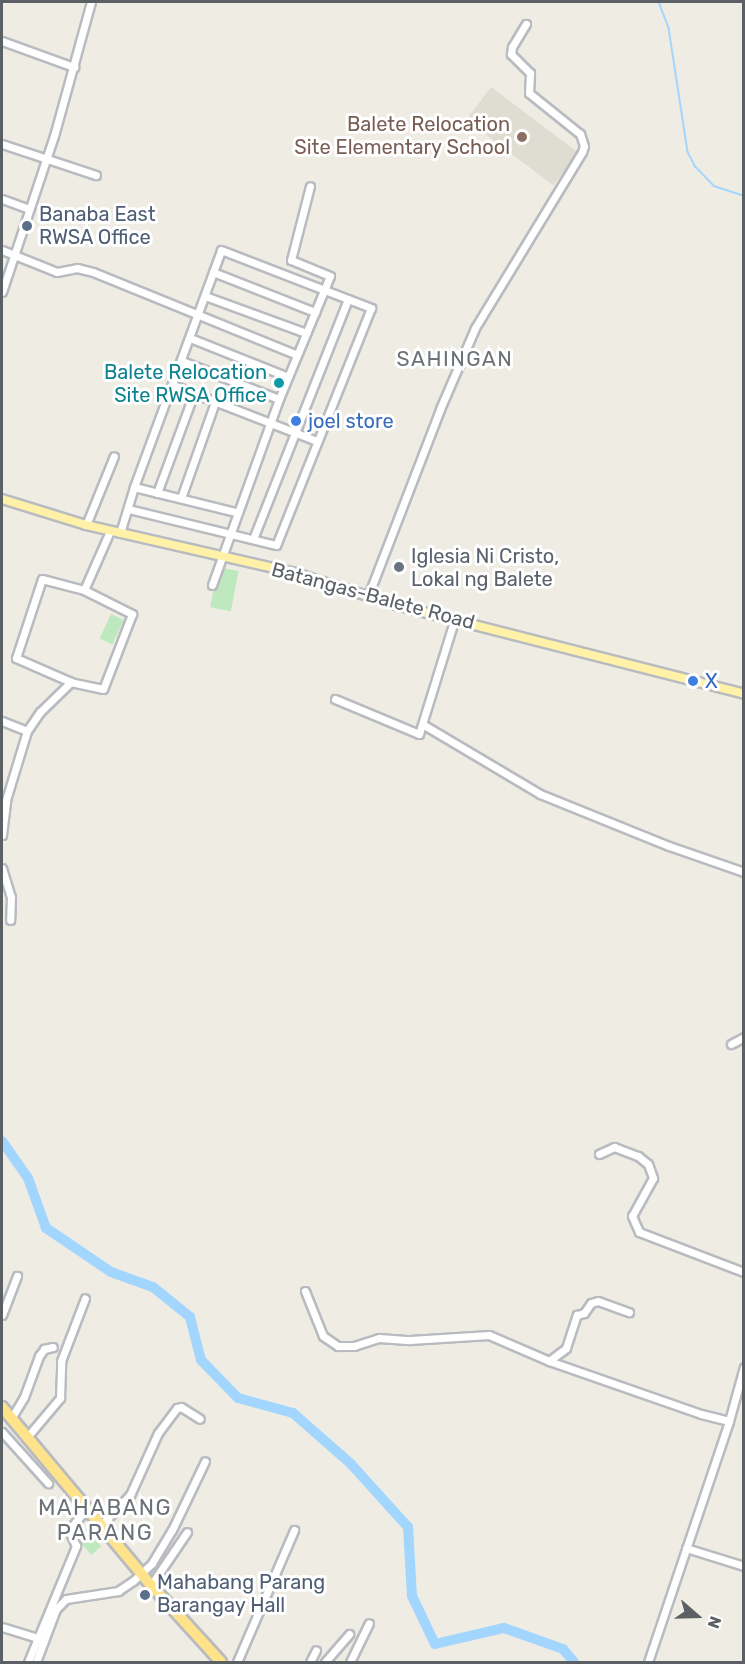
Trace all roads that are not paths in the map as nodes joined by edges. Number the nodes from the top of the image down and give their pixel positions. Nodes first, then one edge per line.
1 (91, 2) edge
2 (526, 24) dead end
3 (2, 41) edge
4 (74, 67) junction
5 (2, 144) edge
6 (48, 158) junction
7 (96, 175) dead end
8 (310, 186) dead end
9 (2, 199) edge
10 (29, 209) junction
11 (2, 250) edge
12 (14, 254) junction
13 (213, 272) junction
14 (324, 290) junction
15 (2, 291) edge
16 (205, 296) junction
17 (348, 299) junction
18 (315, 312) junction
19 (198, 316) junction
20 (306, 333) junction
21 (190, 338) junction
22 (297, 355) junction
23 (182, 361) junction
24 (288, 377) junction
25 (173, 385) junction
26 (194, 393) junction
27 (279, 399) junction
28 (215, 402) junction
29 (272, 423) junction
30 (295, 433) junction
31 (317, 441) junction
32 (114, 456) dead end
33 (134, 487) junction
34 (157, 493) junction
35 (181, 498) junction
36 (2, 499) edge
37 (128, 509) junction
38 (236, 512) junction
39 (86, 525) junction
40 (110, 531) junction
41 (120, 533) junction
42 (229, 533) junction
43 (253, 539) junction
44 (220, 557) junction
45 (212, 585) dead end
46 (84, 590) junction
47 (368, 596) junction
48 (455, 618) junction
49 (71, 682) junction
50 (744, 694) edge
51 (335, 699) dead end
52 (2, 721) edge
53 (424, 725) junction
54 (27, 731) junction
55 (2, 835) edge
56 (2, 868) edge
57 (744, 872) edge
58 (10, 920) dead end
59 (744, 1037) edge
60 (731, 1044) dead end
61 (599, 1154) dead end
62 (744, 1272) edge
63 (17, 1276) dead end
64 (305, 1291) dead end
65 (85, 1298) dead end
66 (628, 1312) dead end
67 (2, 1315) edge
68 (53, 1347) dead end
69 (549, 1361) junction
70 (744, 1368) edge
71 (2, 1407) edge
72 (12, 1417) junction
73 (200, 1419) dead end
74 (729, 1420) junction
75 (2, 1432) edge
76 (28, 1436) junction
77 (205, 1461) dead end
78 (48, 1483) dead end
79 (87, 1508) junction
80 (101, 1525) junction
81 (294, 1530) dead end
82 (187, 1532) dead end
83 (686, 1548) junction
84 (744, 1566) edge
85 (141, 1574) junction
86 (151, 1585) junction
87 (369, 1623) dead end
88 (2, 1627) edge
89 (349, 1634) dead end
90 (37, 1638) junction
91 (316, 1650) dead end
92 (28, 1662) edge
93 (36, 1662) edge
94 (221, 1662) edge
95 (237, 1662) edge
96 (310, 1662) edge
97 (325, 1662) edge
98 (351, 1662) edge
99 (648, 1662) edge

1 - 4 street
2 - 47 street
3 - 4 street
4 - 6 street
5 - 6 street
6 - 7 street
6 - 10 street
8 - 14 street
9 - 10 street
10 - 12 street
11 - 12 street
12 - 15 street
12 - 19 street
13 - 14 street
13 - 16 street
13 - 18 street
14 - 17 street
14 - 18 street
16 - 19 street
16 - 20 street
17 - 30 street
17 - 31 street
18 - 20 street
19 - 21 street
19 - 22 street
20 - 22 street
21 - 23 street
21 - 24 street
22 - 24 street
23 - 25 street
23 - 27 street
24 - 27 street
25 - 26 street
25 - 33 street
26 - 28 street
26 - 34 street
27 - 29 street
28 - 29 street
28 - 35 street
29 - 30 street
29 - 38 street
30 - 31 street
30 - 43 street
31 - 43 street
32 - 39 street
33 - 34 street
33 - 37 street
34 - 35 street
35 - 38 street
36 - 39 main road, Batangas-Balete Road
37 - 41 street
37 - 42 street
38 - 42 street
39 - 40 main road, Batangas-Balete Road
40 - 41 main road, Batangas-Balete Road
40 - 46 street
41 - 44 main road, Batangas-Balete Road
42 - 43 street
42 - 44 street
44 - 45 street
44 - 47 main road, Batangas-Balete Road
46 - 49 street
46 - 49 street
47 - 48 main road, Batangas-Balete Road
48 - 50 main road, Batangas-Balete Road
48 - 53 street
49 - 54 street
51 - 53 street
52 - 54 street
53 - 57 street
54 - 55 street
56 - 58 street
59 - 60 street
61 - 62 street
63 - 67 street
64 - 69 street
65 - 76 street
66 - 69 street
68 - 72 street
69 - 74 street
70 - 74 street
71 - 72 highway
72 - 76 highway
73 - 80 street
74 - 83 street
75 - 78 street
76 - 79 highway
77 - 85 street
79 - 80 highway
79 - 90 street
80 - 85 highway
81 - 95 street
82 - 86 street
83 - 84 street
83 - 99 street
85 - 86 highway
85 - 93 street
86 - 94 highway
87 - 98 street
88 - 90 street
89 - 97 street
90 - 92 street
91 - 96 street

